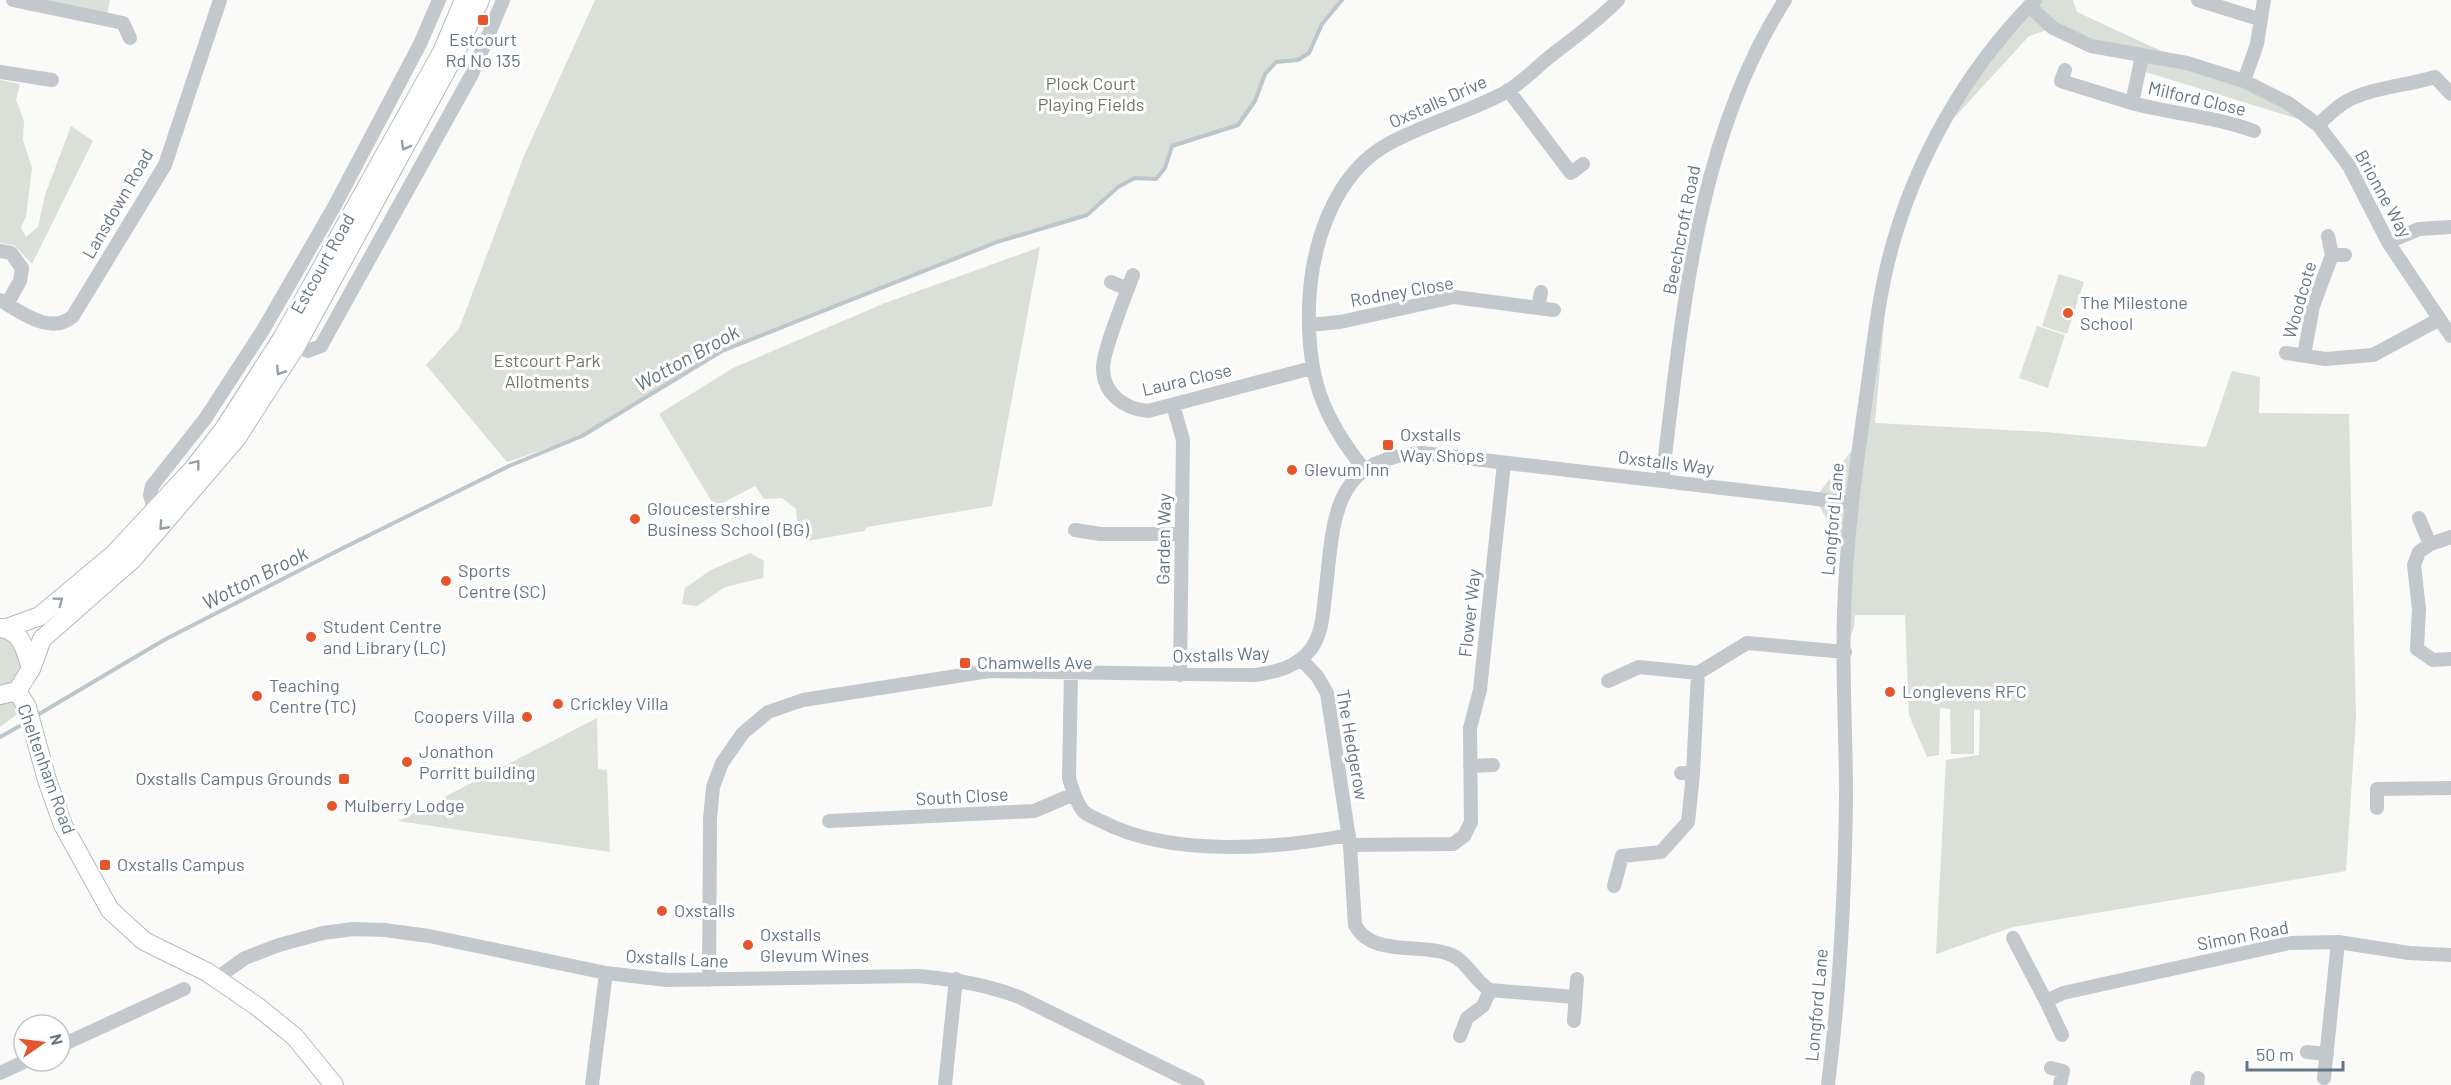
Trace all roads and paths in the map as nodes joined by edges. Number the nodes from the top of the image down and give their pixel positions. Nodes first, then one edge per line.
1 (13, 0) edge
2 (220, 0) edge
3 (439, 0) edge
4 (464, 0) edge
5 (480, 0) edge
6 (503, 0) edge
7 (1618, 0) edge
8 (1785, 0) edge
9 (2198, 0) edge
10 (2264, 0) edge
11 (2032, 3) edge
12 (2259, 19) junction
13 (130, 38) dead end
14 (2142, 56) junction
15 (0, 72) edge
16 (52, 80) dead end
17 (2244, 81) junction
18 (2061, 82) dead end
19 (1508, 90) junction
20 (2451, 94) edge
21 (2132, 103) junction
22 (2318, 125) junction
23 (2254, 131) dead end
24 (1583, 164) dead end
25 (2451, 227) edge
26 (2328, 236) dead end
27 (2388, 242) junction
28 (0, 251) edge
29 (1133, 275) dead end
30 (1111, 282) dead end
31 (1128, 289) junction
32 (1540, 292) dead end
33 (3, 302) edge
34 (1538, 308) junction
35 (1554, 310) dead end
36 (2438, 320) junction
37 (1308, 324) junction
38 (2451, 336) edge
39 (296, 346) junction
40 (2286, 352) dead end
41 (2304, 355) junction
42 (1312, 369) junction
43 (1173, 405) junction
44 (1504, 463) junction
45 (1364, 469) junction
46 (1662, 481) junction
47 (1851, 503) junction
48 (155, 511) junction
49 (2419, 518) dead end
50 (1075, 530) dead end
51 (1182, 534) junction
52 (2451, 537) edge
53 (2430, 544) junction
54 (4, 628) edge
55 (1845, 652) junction
56 (2451, 659) edge
57 (1301, 660) junction
58 (31, 669) junction
59 (1071, 673) junction
60 (1698, 673) junction
61 (1180, 675) junction
62 (1608, 681) dead end
63 (8, 693) edge
64 (1493, 765) dead end
65 (1470, 766) junction
66 (2451, 788) edge
67 (1074, 794) junction
68 (2377, 808) dead end
69 (829, 822) dead end
70 (1349, 840) junction
71 (1614, 886) dead end
72 (2013, 938) dead end
73 (2338, 942) junction
74 (2451, 955) edge
75 (606, 973) junction
76 (217, 978) junction
77 (956, 979) junction
78 (1577, 979) dead end
79 (709, 980) junction
80 (184, 989) dead end
81 (1490, 990) junction
82 (1575, 997) junction
83 (2046, 1001) junction
84 (1574, 1021) dead end
85 (2062, 1035) dead end
86 (1458, 1038) dead end
87 (72, 1040) edge
88 (2307, 1052) dead end
89 (2327, 1054) junction
90 (2051, 1068) dead end
91 (2324, 1078) dead end
92 (334, 1085) edge
93 (592, 1085) edge
94 (945, 1085) edge
95 (1198, 1085) edge
96 (1828, 1085) edge
97 (2060, 1085) edge

1 - 13 street
2 - 33 street, Lansdown Road
3 - 48 street, Estcourt Road
48 -> 4 main road, Estcourt Road
5 -> 39 main road, Estcourt Road
6 - 39 street, Estcourt Road
7 - 19 street, Oxstalls Drive
8 - 46 street, Beechcroft Road
9 - 12 street
10 - 12 street
11 - 14 street, Brionne Way
11 - 47 street, Longford Lane
12 - 17 street
14 - 17 street, Brionne Way
14 - 21 street, Milford Close
15 - 16 street
17 - 22 street, Brionne Way
18 - 21 street, Milford Close
19 - 24 street
19 - 37 street, Oxstalls Drive
20 - 22 street
21 - 23 street, Milford Close
22 - 27 street, Brionne Way
25 - 27 street
26 - 41 street, Woodcote
27 - 36 street, Brionne Way
28 - 33 street, Lansdown Road
29 - 31 street, Laura Close
30 - 31 street
31 - 43 street, Laura Close
32 - 34 street
34 - 35 street, Rodney Close
34 - 37 street, Rodney Close
36 - 38 street, Brionne Way
36 - 41 street
37 - 42 street, Oxstalls Drive
39 -> 58 main road, Estcourt Road
40 - 41 street
42 - 43 street, Laura Close
42 - 45 street, Oxstalls Drive
43 - 51 street, Garden Way
44 - 45 street, Oxstalls Way
44 - 46 street, Oxstalls Way
44 - 65 street, Flower Way
45 - 57 street, Oxstalls Way
46 - 47 street, Oxstalls Way
47 - 55 street, Longford Lane
54 -> 48 main road, Estcourt Road
49 - 53 street
50 - 51 street
51 - 61 street, Garden Way
52 - 53 street
53 - 56 street
54 - 58 main road
55 - 60 street
55 - 96 street, Longford Lane
57 - 61 street, Oxstalls Way
57 - 70 street, The Hedgerow
58 - 63 main road, Estcourt Road
59 - 61 street, Oxstalls Way
59 - 67 street
59 - 79 street, Oxstalls Way
60 - 62 street
60 - 71 street
63 - 76 main road, Cheltenham Road
64 - 65 street
65 - 70 street, Flower Way
66 - 68 street
67 - 69 street, South Close
67 - 70 street
70 - 81 street, The Hedgerow
72 - 83 street
73 - 74 street, Simon Road
73 - 83 street, Simon Road
73 - 89 street
75 - 76 street, Oxstalls Lane
75 - 79 street, Oxstalls Lane
75 - 93 street
76 - 92 main road, Cheltenham Road
77 - 79 street, Oxstalls Lane
77 - 94 street
77 - 95 street, Oxstalls Lane
78 - 82 street
80 - 87 street
81 - 82 street
81 - 86 street
82 - 84 street
83 - 85 street
88 - 89 street
89 - 91 street
90 - 97 street

